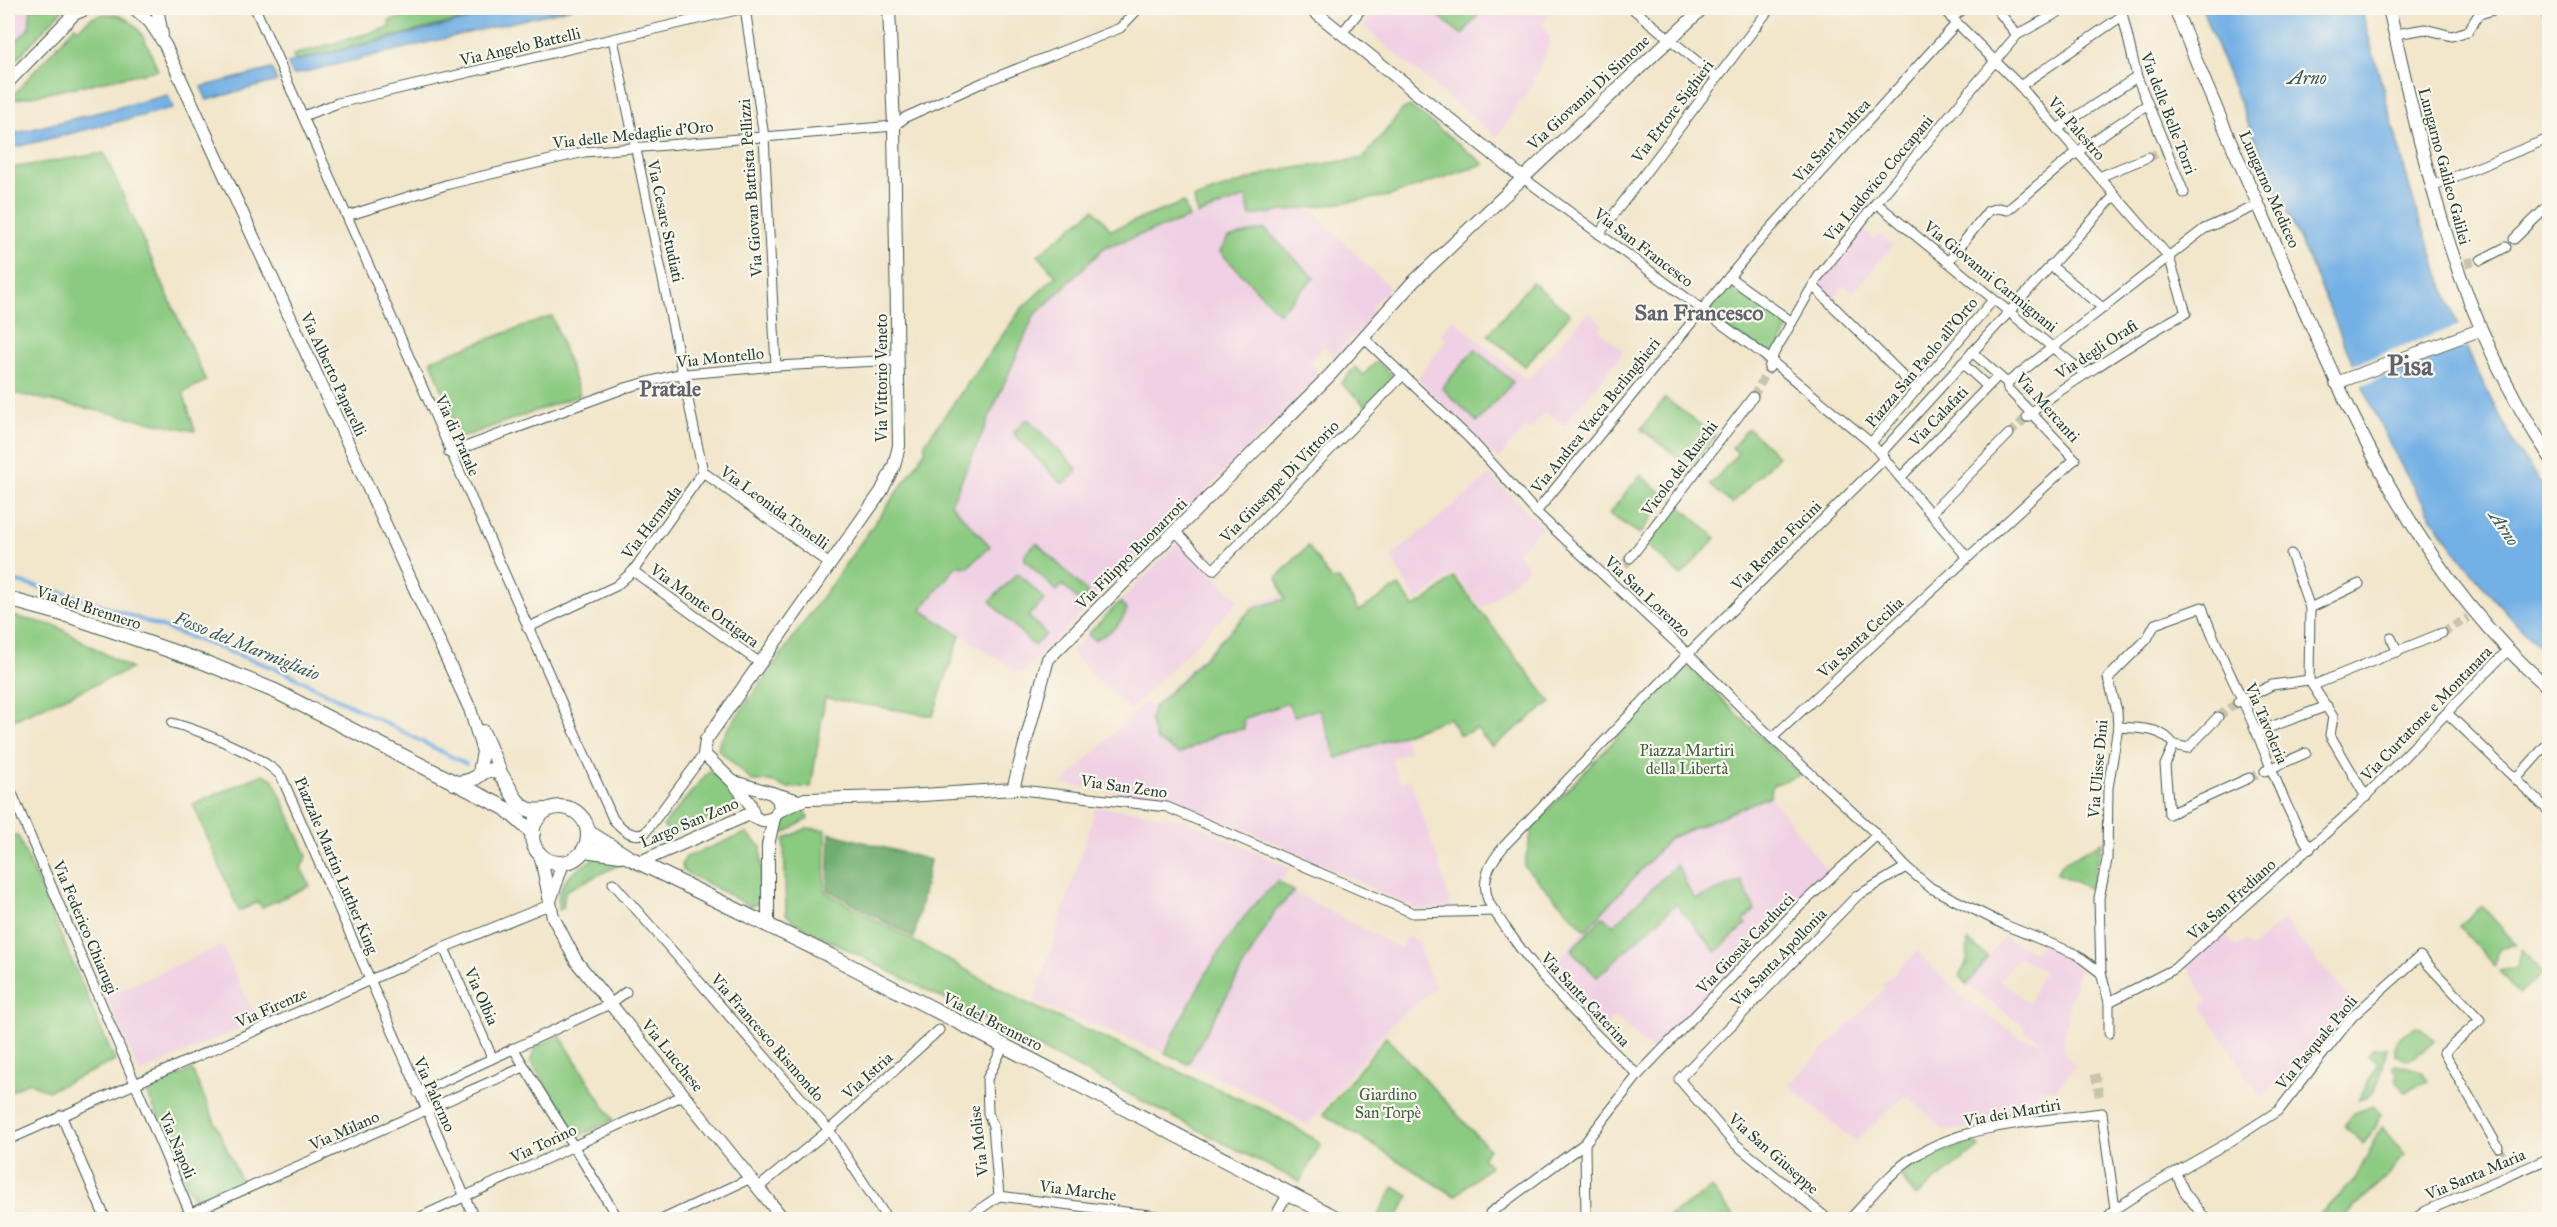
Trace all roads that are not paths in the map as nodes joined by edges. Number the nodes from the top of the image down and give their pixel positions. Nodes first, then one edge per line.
1 (88, 8) edge
2 (134, 8) edge
3 (157, 8) edge
4 (255, 8) edge
5 (745, 8) edge
6 (889, 8) edge
7 (1139, 8) edge
8 (1310, 8) edge
9 (1362, 8) edge
10 (1632, 8) edge
11 (1703, 8) edge
12 (1770, 8) edge
13 (1942, 8) edge
14 (1965, 8) edge
15 (1996, 8) edge
16 (2066, 8) edge
17 (2175, 8) edge
18 (2389, 8) edge
19 (2499, 8) edge
20 (2545, 8) edge
21 (75, 11) edge
22 (2121, 12) edge
23 (1954, 21) junction
24 (2550, 24) edge
25 (1342, 33) junction
26 (2396, 34) junction
27 (2017, 35) junction
28 (1670, 38) junction
29 (613, 39) junction
30 (165, 45) junction
31 (1997, 61) junction
32 (1716, 77) junction
33 (2137, 77) junction
34 (8, 82) edge
35 (2020, 86) junction
36 (2148, 104) junction
37 (303, 116) junction
38 (894, 126) junction
39 (2057, 129) junction
40 (764, 137) junction
41 (2550, 138) edge
42 (635, 146) junction
43 (2077, 152) junction
44 (2148, 157) tunnel mouth
45 (1522, 177) junction
46 (2099, 177) junction
47 (2432, 186) junction
48 (2184, 193) dead end
49 (2115, 195) junction
50 (1876, 203) junction
51 (2550, 204) edge
52 (2258, 205) junction
53 (347, 216) junction
54 (1599, 234) junction
55 (2514, 239) dead end
56 (2506, 247) dead end
57 (2169, 256) junction
58 (2481, 260) tunnel mouth
59 (1948, 262) junction
60 (2050, 265) junction
61 (1729, 276) junction
62 (1812, 286) junction
63 (1993, 300) junction
64 (2103, 308) junction
65 (1702, 310) junction
66 (2007, 312) junction
67 (1792, 322) junction
68 (2475, 332) junction
69 (1365, 339) junction
70 (2054, 346) junction
71 (1972, 352) junction
72 (898, 360) junction
73 (1962, 363) junction
74 (1770, 364) junction
75 (776, 366) junction
76 (682, 374) junction
77 (2085, 374) junction
78 (1403, 375) junction
79 (1998, 376) junction
80 (2007, 383) junction
81 (2336, 383) junction
82 (1987, 386) junction
83 (1917, 390) junction
84 (1753, 397) tunnel mouth
85 (2029, 415) junction
86 (2009, 434) tunnel mouth
87 (1871, 443) junction
88 (449, 453) junction
89 (1883, 455) junction
90 (2550, 457) edge
91 (2075, 459) joint
92 (703, 472) junction
93 (1901, 477) junction
94 (1536, 512) junction
95 (1931, 513) junction
96 (1176, 532) junction
97 (2291, 554) dead end
98 (1967, 557) junction
99 (1630, 558) tunnel mouth
100 (831, 565) junction
101 (633, 571) junction
102 (2360, 584) dead end
103 (8, 600) edge
104 (2310, 608) junction
105 (527, 628) junction
106 (2442, 633) tunnel mouth
107 (2391, 638) dead end
108 (2508, 651) junction
109 (2398, 652) junction
110 (1688, 654) junction
111 (760, 663) junction
112 (2108, 678) joint
113 (2312, 683) junction
114 (2550, 689) edge
115 (2240, 700) junction
116 (2326, 706) junction
117 (2448, 714) junction
118 (473, 717) junction
119 (2218, 717) tunnel mouth
120 (172, 723) dead end
121 (2118, 727) junction
122 (2257, 732) junction
123 (1772, 738) junction
124 (2550, 741) edge
125 (2174, 745) junction
126 (2306, 753) dead end
127 (704, 754) junction
128 (2268, 770) junction
129 (478, 777) junction
130 (503, 777) junction
131 (2249, 778) tunnel mouth
132 (2516, 779) junction
133 (733, 782) junction
134 (454, 783) junction
135 (8, 784) edge
136 (1013, 789) junction
137 (766, 792) junction
138 (483, 796) junction
139 (2366, 797) junction
140 (799, 801) junction
141 (751, 809) junction
142 (547, 810) junction
143 (2550, 812) edge
144 (777, 815) junction
145 (658, 818) joint
146 (588, 832) junction
147 (533, 833) junction
148 (1877, 835) junction
149 (584, 850) junction
150 (2308, 850) junction
151 (540, 854) junction
152 (634, 859) junction
153 (563, 863) junction
154 (1906, 867) junction
155 (613, 883) dead end
156 (549, 905) junction
157 (1495, 911) junction
158 (768, 924) junction
159 (444, 948) junction
160 (2101, 973) junction
161 (370, 980) junction
162 (626, 992) dead end
163 (2109, 1002) junction
164 (610, 1004) junction
165 (939, 1030) dead end
166 (2109, 1033) dead end
167 (1004, 1045) junction
168 (513, 1048) junction
169 (492, 1058) junction
170 (524, 1067) junction
171 (1638, 1075) junction
172 (1679, 1078) joint
173 (135, 1083) junction
174 (418, 1093) junction
175 (684, 1095) junction
176 (426, 1110) junction
177 (61, 1115) junction
178 (829, 1130) junction
179 (8, 1140) edge
180 (1585, 1143) junction
181 (573, 1146) junction
182 (2498, 1148) tunnel mouth
183 (2550, 1158) edge
184 (2506, 1163) tunnel mouth
185 (2176, 1173) junction
186 (2512, 1173) junction
187 (755, 1182) junction
188 (1288, 1192) junction
189 (464, 1196) junction
190 (999, 1196) junction
191 (2115, 1209) junction
192 (191, 1216) edge
193 (106, 1220) edge
194 (175, 1220) edge
195 (414, 1220) edge
196 (474, 1220) edge
197 (620, 1220) edge
198 (661, 1220) edge
199 (783, 1220) edge
200 (888, 1220) edge
201 (964, 1220) edge
202 (1189, 1220) edge
203 (1273, 1220) edge
204 (1340, 1220) edge
205 (1496, 1220) edge
206 (1586, 1220) edge
207 (1829, 1220) edge
208 (1849, 1220) edge
209 (2104, 1220) edge
210 (2206, 1220) edge
211 (2413, 1220) edge

1 - 21 street
2 - 30 street, Via Alberto Paparelli
3 - 30 street, Via Alberto Paparelli
4 - 37 street, Via di Pratale
5 - 29 street, Via Angelo Battelli
5 - 40 street, Via Giovan Battista Pellizzi
6 - 38 street, Via Vittorio Veneto
7 - 38 street
8 - 25 street, Via San Francesco
9 - 25 street
10 - 28 street
11 - 28 street, Via Giovanni Di Simone
12 - 32 street, Via Ettore Sighieri
13 - 23 street, Via Palestro
14 - 23 street, Via Sant'Andrea
15 - 27 street
16 - 27 street
17 - 52 street, Lungarno Mediceo
18 - 26 street, Lungarno Galileo Galilei
19 - 26 street
20 - 24 street
21 - 34 street
22 - 33 street, Via delle Belle Torri
22 - 35 street
23 - 31 street, Via Palestro
23 - 61 street, Via Sant'Andrea
25 - 45 street, Via San Francesco
26 - 47 street, Lungarno Galileo Galilei
27 - 31 street, Via Ludovico Coccapani
28 - 32 street
28 - 45 street, Via Giovanni Di Simone
29 - 37 street, Via Angelo Battelli
29 - 42 street, Via Cesare Studiati
30 - 118 street, Via Alberto Paparelli
31 - 35 street, Via Palestro
31 - 50 street, Via Ludovico Coccapani
32 - 54 street, Via Ettore Sighieri
33 - 36 street, Via delle Belle Torri
33 - 39 street
35 - 39 street, Via Palestro
36 - 43 street
36 - 48 street, Via delle Belle Torri
37 - 53 street, Via di Pratale
38 - 40 street, Via delle Medaglie d'Oro
38 - 72 street, Via Vittorio Veneto
39 - 43 street, Via Palestro
40 - 42 street, Via delle Medaglie d'Oro
40 - 75 street, Via Giovan Battista Pellizzi
41 - 47 street
42 - 53 street, Via delle Medaglie d'Oro
42 - 76 street, Via Cesare Studiati
43 - 46 street, Via Palestro
43 - 59 street
44 - 46 street
45 - 54 street, Via San Francesco
45 - 69 street, Via Filippo Buonarroti
46 - 49 street, Via Palestro
47 - 68 street, Lungarno Galileo Galilei
49 - 57 street, Via Palestro
49 - 60 street, Piazza San Paolo all'Orto
50 - 59 street, Via Giovanni Carmignani
50 - 62 street, Via Ludovico Coccapani
51 - 55 street
52 - 57 street
52 - 81 street, Lungarno Mediceo
53 - 88 street, Via di Pratale
54 - 65 street, Via San Francesco
56 - 58 street
57 - 64 street
57 - 77 street, Via degli Orafi
59 - 63 street, Via Giovanni Carmignani
60 - 64 street
60 - 66 street, Piazza San Paolo all'Orto
61 - 65 street, Via Sant'Andrea
61 - 67 street
62 - 67 street, Via Ludovico Coccapani
62 - 83 street
63 - 66 street, Via Giovanni Carmignani
63 - 83 street, Piazza San Paolo all'Orto
64 - 70 street
65 - 74 street, Via San Francesco
65 - 94 street, Via Andrea Vacca Berlinghieri
66 - 70 street, Via Giovanni Carmignani
66 - 71 street, Piazza San Paolo all'Orto
67 - 74 street, Via Ludovico Coccapani
68 - 81 street
68 - 90 street, Lungarno Galileo Galilei
69 - 78 street, Via San Lorenzo
69 - 96 street, Via Filippo Buonarroti
70 - 77 street, Via Giovanni Carmignani
70 - 80 street
71 - 73 street, Piazza San Paolo all'Orto
71 - 79 street, Piazza San Paolo all'Orto
72 - 75 street, Via Montello
72 - 100 street, Via Vittorio Veneto
73 - 82 street, Piazza San Paolo all'Orto
73 - 89 street, Piazza San Paolo all'Orto
74 - 87 street, Via San Francesco
75 - 76 street, Via Montello
76 - 88 street, Via Montello
76 - 92 street
77 - 85 street, Via degli Orafi
78 - 94 street, Via San Lorenzo
78 - 96 street, Via Giuseppe Di Vittorio
79 - 80 street, Via Mercanti
79 - 82 street, Via Calafati
80 - 85 street, Via Mercanti
81 - 108 street, Lungarno Mediceo
82 - 93 street, Via Calafati
83 - 87 street, Piazza San Paolo all'Orto
84 - 99 street, Vicolo del Ruschi
85 - 91 street, Via Mercanti
86 - 95 street
87 - 89 street, Via San Francesco
88 - 105 street, Via di Pratale
89 - 93 street, Via San Francesco
89 - 110 street, Via Renato Fucini
91 - 98 street, Via Santa Cecilia
92 - 100 street, Via Leonida Tonelli
92 - 101 street, Via Hermada
93 - 95 street, Via San Francesco
94 - 110 street, Via San Lorenzo
95 - 98 street, Via San Francesco
96 - 136 street, Via Filippo Buonarroti
97 - 104 street
98 - 123 street, Via Santa Cecilia
100 - 111 street, Via Vittorio Veneto
101 - 105 street, Via Hermada
101 - 111 street, Via Monte Ortigara
102 - 104 street
103 - 134 main road, Via del Brennero
104 - 113 street
105 - 145 street, Via di Pratale
106 - 109 street
107 - 109 street
108 - 114 street, Lungarno Mediceo
108 - 117 street, Via Curtatone e Montanara
109 - 113 street
110 - 123 street, Via San Lorenzo
110 - 157 street, Via Santa Caterina
111 - 127 street, Via Vittorio Veneto
112 - 115 street, Via Tavoleria
112 - 121 street, Via Ulisse Dini
113 - 115 street
113 - 116 street
115 - 122 street, Via Tavoleria
116 - 122 street
116 - 139 street
117 - 132 street
117 - 139 street, Via Curtatone e Montanara
118 - 129 street, Via Alberto Paparelli
118 - 130 street, Via Alberto Paparelli
119 - 125 street
120 - 161 street, Piazzale Martin Luther King
121 - 125 street
121 - 160 street, Via Ulisse Dini
122 - 128 street, Via Tavoleria
123 - 148 street, Via San Lorenzo
124 - 132 street
125 - 131 street
126 - 128 street
127 - 133 street, Largo San Zeno
127 - 145 street, Via Vittorio Veneto
128 - 150 street, Via Tavoleria
129 - 130 main road
129 - 134 main road
129 - 138 main road
130 - 142 main road
132 - 143 street
133 - 137 street, Largo San Zeno
133 - 141 street, Largo San Zeno
134 - 138 main road, Via del Brennero
135 - 173 street, Via Federico Chiarugi
136 - 140 street, Via San Zeno
136 - 157 street, Via San Zeno
137 - 140 street, Via San Zeno
137 - 141 street, Largo San Zeno
137 - 144 street
138 - 147 main road, Via del Brennero
139 - 150 street, Via Curtatone e Montanara
140 - 144 street, Via San Zeno
141 - 144 street, Largo San Zeno
141 - 152 street, Largo San Zeno
142 - 146 main road
142 - 147 main road
144 - 158 street
146 - 149 main road
146 - 152 main road, Via del Brennero
147 - 151 main road
148 - 154 street, Via San Lorenzo
148 - 171 street, Via Giosuè Carducci
149 - 152 main road, Via del Brennero
149 - 153 main road
150 - 163 street, Via San Frediano
151 - 153 main road
151 - 156 street, Via Lucchese
152 - 158 main road, Via del Brennero
153 - 156 street
154 - 160 street, Via San Lorenzo
154 - 172 street, Via Santa Apollonia
155 - 178 street, Via Francesco Rismondo
156 - 159 street, Via Firenze
156 - 164 street, Via Lucchese
157 - 171 street, Via Santa Caterina
158 - 167 main road, Via del Brennero
159 - 161 street, Via Firenze
159 - 169 street, Via Olbia
160 - 163 street, Via Ulisse Dini
161 - 173 street, Via Firenze
161 - 174 street, Via Palermo
162 - 164 street
163 - 166 street, Via Ulisse Dini
164 - 168 street
164 - 175 street, Via Lucchese
165 - 178 street, Via Istria
167 - 188 main road, Via del Brennero
167 - 190 street, Via Molise
168 - 169 street
168 - 170 street
169 - 174 street
170 - 176 street, Via Milano
170 - 181 street
171 - 180 street, Via Giosuè Carducci
172 - 207 street, Via San Giuseppe
173 - 177 street, Via Firenze
173 - 192 street, Via Napoli
174 - 176 street, Via Palermo
175 - 181 street, Via Torino
175 - 187 street, Via Lucchese
176 - 189 street, Via Palermo
176 - 192 street, Via Milano
177 - 179 street, Via Firenze
177 - 193 street
178 - 187 street, Via Istria
178 - 200 street, Via Francesco Rismondo
180 - 205 street, Via Giosuè Carducci
180 - 206 street
181 - 189 street, Via Torino
181 - 197 street
182 - 185 street, Via Pasquale Paoli
183 - 186 street, Via Santa Maria
184 - 186 street
185 - 191 street, Via Pasquale Paoli
185 - 210 street
186 - 211 street, Via Santa Maria
187 - 198 street, Via Istria
187 - 199 street, Via Lucchese
188 - 203 street
188 - 204 main road, Via del Brennero
189 - 195 street, Via Torino
189 - 196 street, Via Palermo
190 - 201 street, Via Molise
190 - 202 street, Via Marche
191 - 208 street, Via dei Martiri
191 - 209 street, Via Pasquale Paoli
192 - 194 street, Via Milano

